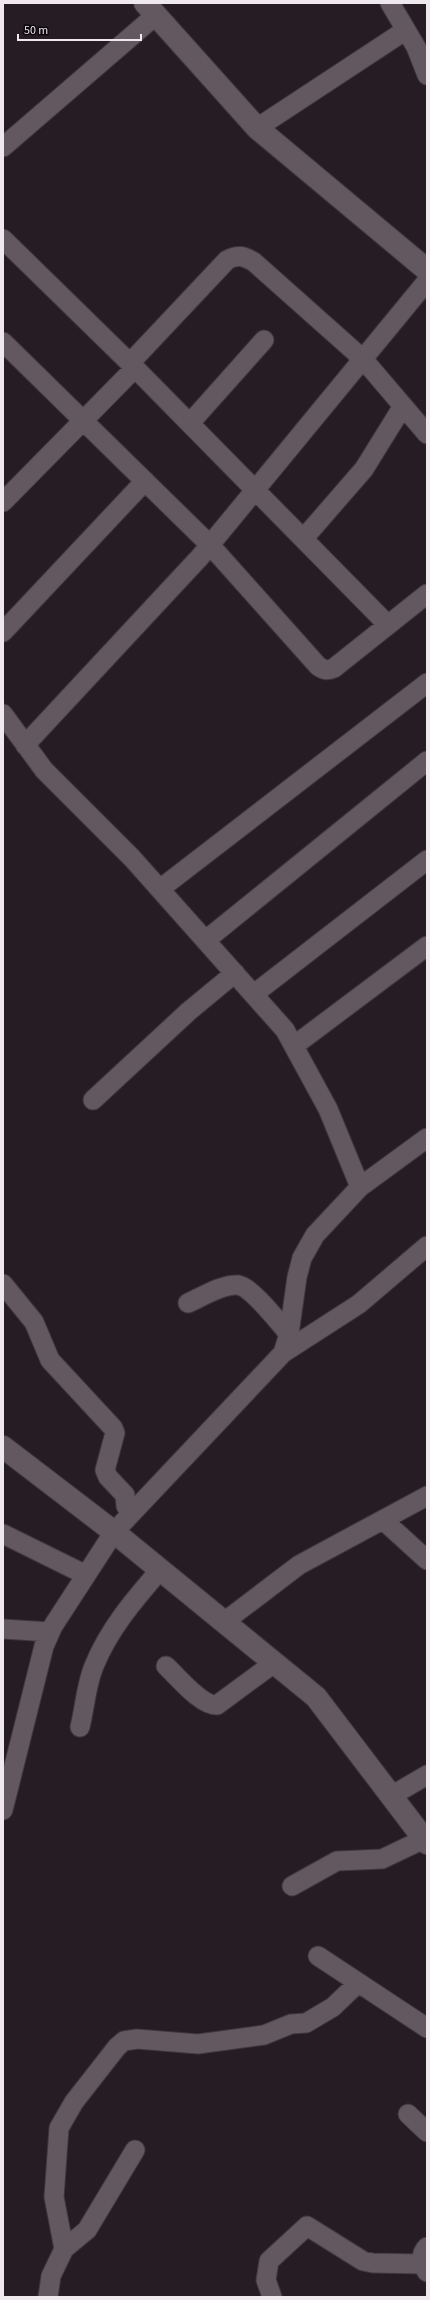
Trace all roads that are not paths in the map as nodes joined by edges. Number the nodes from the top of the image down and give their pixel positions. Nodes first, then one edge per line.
1 (390, 3) edge
2 (150, 9) edge
3 (406, 30) junction
4 (425, 65) edge
5 (257, 128) junction
6 (3, 147) edge
7 (3, 239) edge
8 (427, 270) edge
9 (427, 281) edge
10 (264, 340) dead end
11 (3, 342) edge
12 (363, 359) junction
13 (132, 366) junction
14 (403, 406) junction
15 (83, 420) junction
16 (190, 423) junction
17 (427, 434) edge
18 (145, 481) junction
19 (256, 489) junction
20 (3, 502) edge
21 (304, 538) junction
22 (210, 545) junction
23 (427, 594) edge
24 (388, 625) junction
25 (3, 632) edge
26 (427, 683) edge
27 (3, 714) edge
28 (25, 745) junction
29 (427, 761) edge
30 (427, 860) edge
31 (160, 889) junction
32 (206, 940) junction
33 (427, 946) edge
34 (235, 973) junction
35 (254, 994) junction
36 (295, 1045) junction
37 (93, 1100) dead end
38 (427, 1138) edge
39 (360, 1187) junction
40 (427, 1246) edge
41 (3, 1284) edge
42 (188, 1303) dead end
43 (289, 1334) junction
44 (283, 1353) junction
45 (3, 1446) edge
46 (427, 1496) edge
47 (132, 1513) junction
48 (383, 1520) junction
49 (114, 1532) junction
50 (3, 1534) edge
51 (427, 1560) edge
52 (160, 1570) junction
53 (86, 1575) junction
54 (224, 1622) junction
55 (3, 1630) edge
56 (50, 1632) junction
57 (274, 1663) junction
58 (166, 1666) dead end
59 (80, 1727) dead end
60 (427, 1775) edge
61 (391, 1796) junction
62 (3, 1810) edge
63 (426, 1841) edge
64 (292, 1886) dead end
65 (318, 1956) dead end
66 (358, 1983) junction
67 (427, 2028) edge
68 (408, 2114) dead end
69 (427, 2132) edge
70 (135, 2150) dead end
71 (64, 2249) junction
72 (425, 2261) edge
73 (48, 2297) edge
74 (272, 2297) edge

1 - 3 street
2 - 5 main road
2 - 6 street
3 - 4 street
3 - 5 street
5 - 8 main road
7 - 13 street
9 - 12 street
10 - 16 street
11 - 15 street
12 - 13 street
12 - 14 street
12 - 19 street
13 - 15 street
13 - 16 street
14 - 17 street
14 - 21 street
15 - 18 street
15 - 20 street
16 - 19 street
18 - 22 street
18 - 25 street
19 - 21 street
19 - 22 street
21 - 24 street
22 - 24 street
22 - 28 street
23 - 24 street
26 - 31 street
27 - 28 street
28 - 31 street
29 - 32 street
30 - 35 street
31 - 32 street
32 - 34 street
33 - 36 street
34 - 35 street
34 - 37 street
35 - 36 street
36 - 39 street
38 - 39 street
39 - 43 street
40 - 44 street
41 - 47 street
42 - 43 street
43 - 44 street
44 - 47 street
45 - 49 main road
46 - 48 street
47 - 49 street
48 - 51 street
48 - 54 street
49 - 52 main road
49 - 53 street
50 - 53 street
52 - 54 main road
52 - 59 street
53 - 56 street
54 - 57 main road
55 - 56 street
56 - 62 street
57 - 58 street
57 - 61 main road
60 - 61 street
61 - 63 main road
63 - 64 street
65 - 66 street
66 - 67 street
66 - 71 street
68 - 69 street
70 - 71 street
71 - 73 street
72 - 74 street

